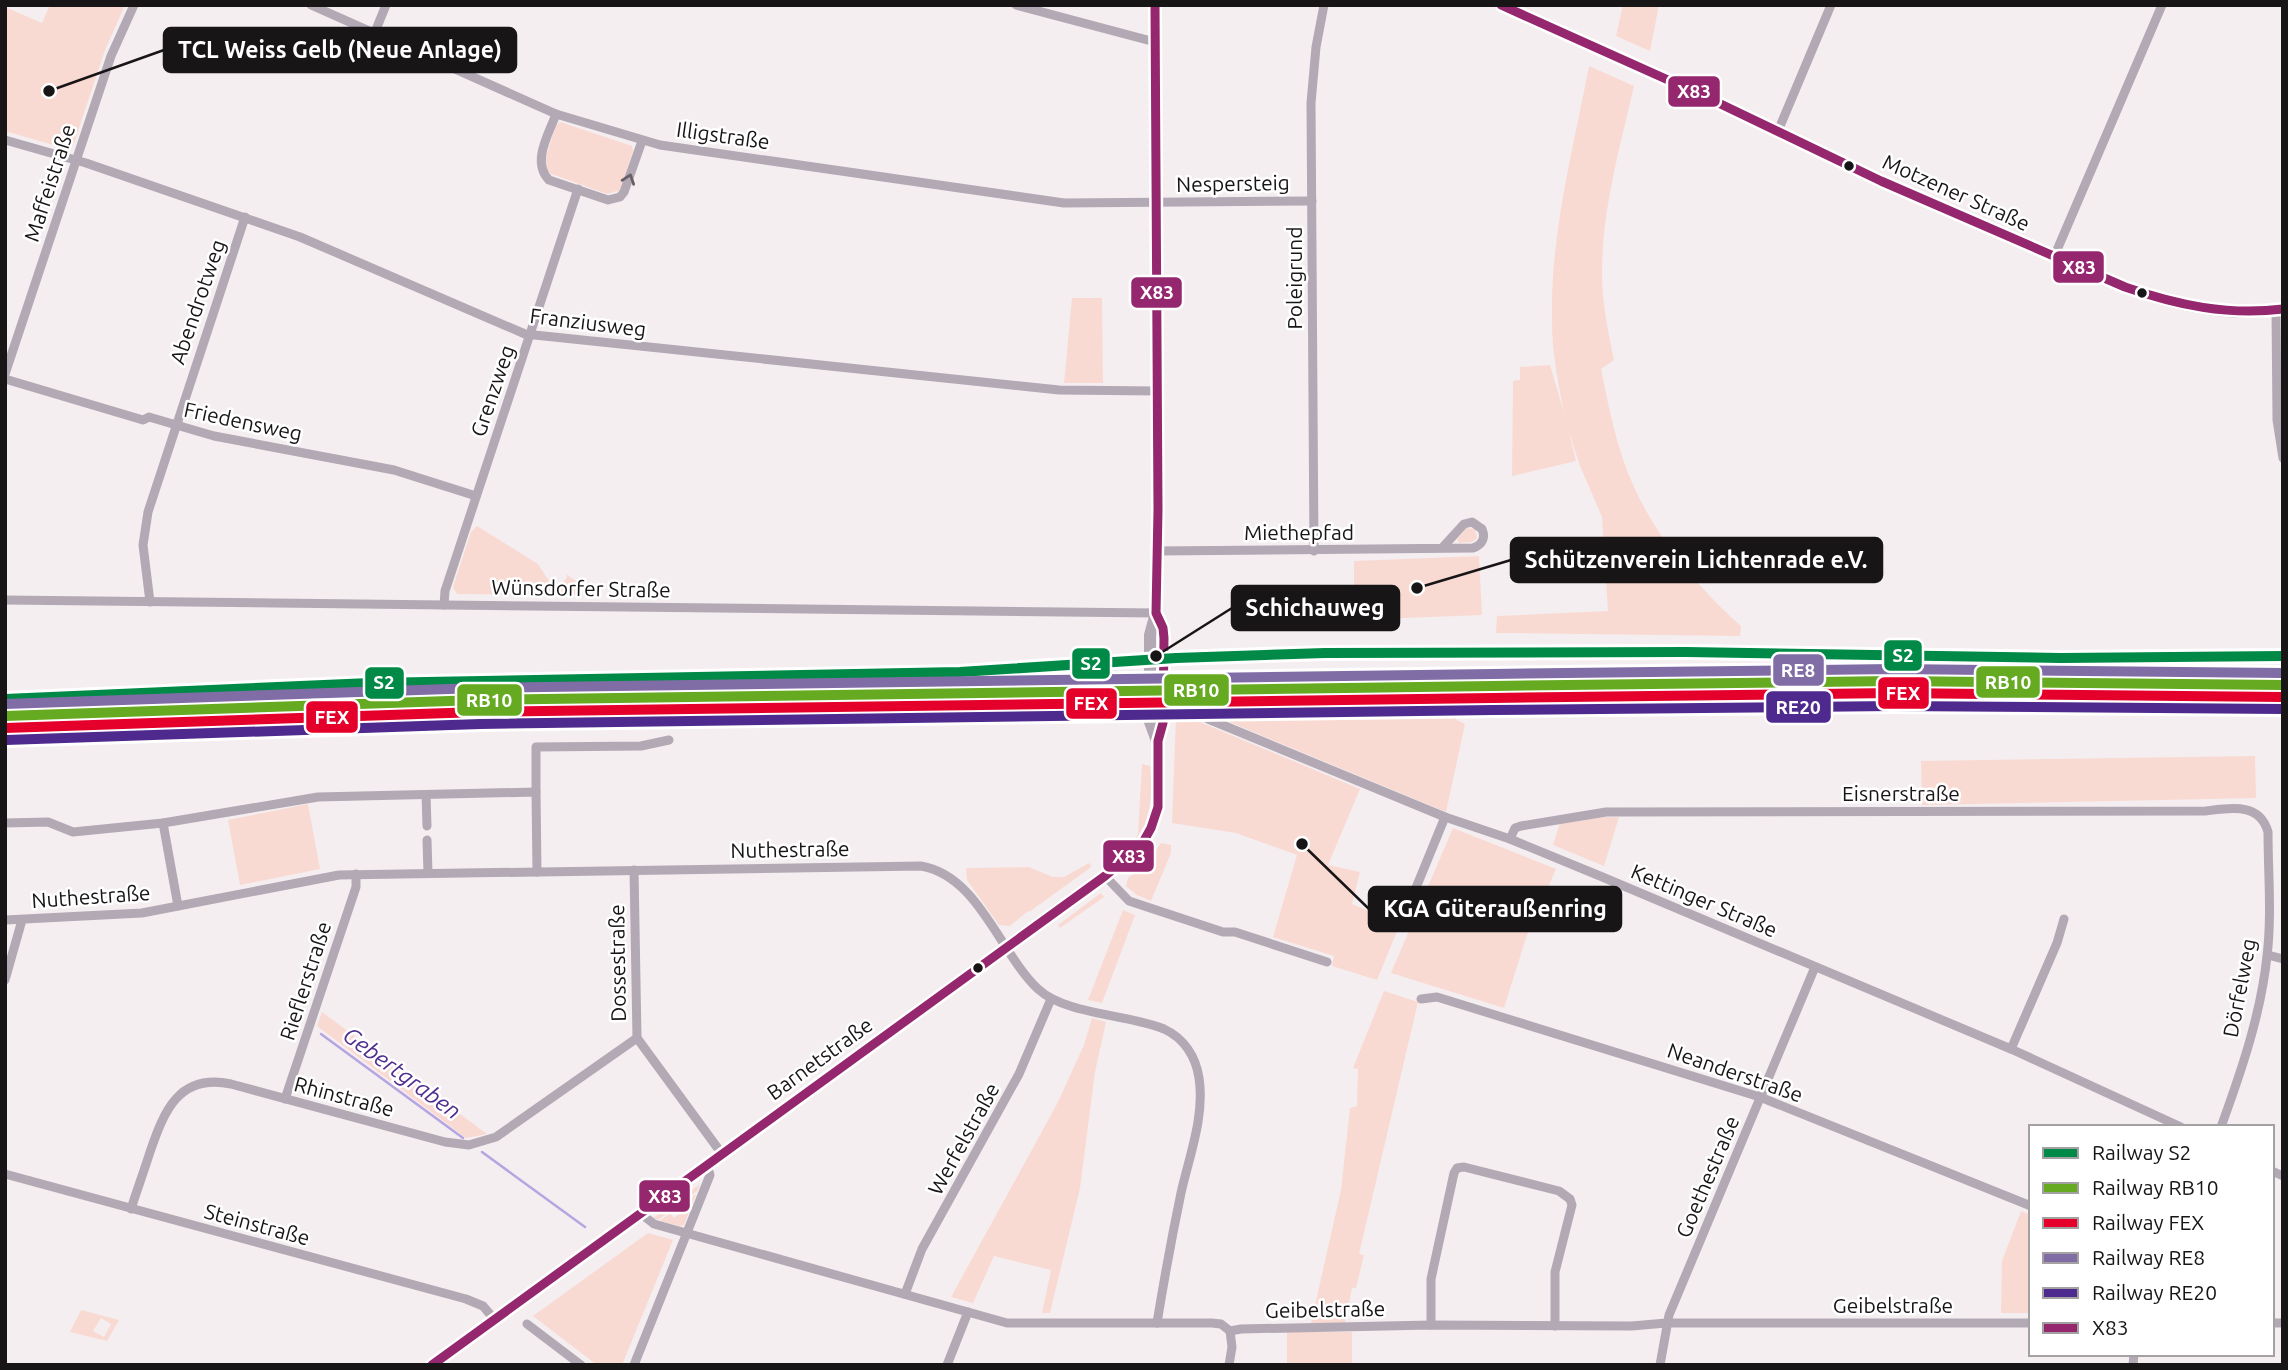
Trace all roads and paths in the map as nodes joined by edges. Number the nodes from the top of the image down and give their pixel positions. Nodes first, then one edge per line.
1 (134, 5) edge
2 (311, 5) edge
3 (386, 5) edge
4 (1016, 5) edge
5 (1154, 5) edge
6 (1324, 5) edge
7 (1500, 5) edge
8 (1831, 5) edge
9 (2162, 5) edge
10 (375, 32) junction
11 (1155, 42) junction
12 (556, 114) junction
13 (1778, 131) junction
14 (5, 139) edge
15 (642, 141) junction
16 (76, 160) junction
17 (578, 189) junction
18 (1312, 201) junction
19 (1156, 203) junction
20 (246, 217) junction
21 (2054, 257) junction
22 (2279, 310) edge
23 (530, 335) junction
24 (5, 376) edge
25 (1157, 391) junction
26 (176, 425) junction
27 (2283, 458) edge
28 (476, 496) junction
29 (1442, 548) dead end
30 (1157, 551) junction
31 (1314, 551) junction
32 (5, 600) edge
33 (150, 602) junction
34 (444, 605) junction
35 (1156, 613) junction
36 (1208, 719) dead end
37 (668, 740) dead end
38 (536, 792) junction
39 (426, 795) junction
40 (1445, 817) junction
41 (5, 823) edge
42 (163, 823) junction
43 (427, 826) dead end
44 (1510, 839) junction
45 (427, 840) dead end
46 (2268, 852) joint
47 (634, 870) junction
48 (537, 872) junction
49 (428, 873) junction
50 (356, 874) junction
51 (1105, 876) junction
52 (178, 906) junction
53 (1404, 917) dead end
54 (2064, 919) dead end
55 (5, 920) edge
56 (22, 920) junction
57 (1006, 948) junction
58 (2267, 955) junction
59 (2283, 959) edge
60 (1327, 962) dead end
61 (1815, 967) junction
62 (5, 980) edge
63 (1051, 999) junction
64 (1421, 999) dead end
65 (637, 1038) junction
66 (2011, 1049) junction
67 (1760, 1097) junction
68 (285, 1099) junction
69 (2177, 1125) edge
70 (2222, 1125) edge
71 (722, 1154) junction
72 (707, 1165) junction
73 (5, 1174) edge
74 (2029, 1205) edge
75 (131, 1209) junction
76 (640, 1213) junction
77 (687, 1233) junction
78 (905, 1294) junction
79 (968, 1312) junction
80 (494, 1319) junction
81 (1157, 1323) junction
82 (1666, 1323) junction
83 (2029, 1323) edge
84 (527, 1324) dead end
85 (1431, 1325) junction
86 (1555, 1326) junction
87 (1230, 1331) junction
88 (432, 1365) edge
89 (581, 1365) edge
90 (634, 1365) edge
91 (947, 1365) edge
92 (1229, 1365) edge
93 (1660, 1365) edge

1 - 16 street, Maffeistraße
2 - 10 street, Illigstraße
3 - 10 street
4 - 11 street
5 - 11 street, Barnetstraße
6 - 18 street, Poleigrund
7 - 13 street, Motzener Straße
8 - 13 street
9 - 21 street
10 - 12 street, Illigstraße
11 - 19 street, Barnetstraße
12 - 15 street, Illigstraße
12 - 17 street
13 - 21 street, Motzener Straße
14 - 16 street, Franziusweg
17 -> 15 street
15 - 19 street, Illigstraße
16 - 20 street, Franziusweg
16 - 24 street, Maffeistraße
17 - 23 street, Grenzweg
18 - 19 street, Nespersteig
18 - 31 street, Poleigrund
19 - 25 street, Barnetstraße
20 - 23 street, Franziusweg
20 - 26 street, Abendrotweg
21 - 22 street, Motzener Straße
22 - 27 street
23 - 25 street, Franziusweg
23 - 28 street, Grenzweg
24 - 26 street, Friedensweg
25 - 30 street, Barnetstraße
26 - 28 street, Friedensweg
26 - 33 street, Abendrotweg
28 - 34 street, Grenzweg
29 - 31 street, Miethepfad
30 - 31 street, Miethepfad
30 - 35 street, Barnetstraße
32 - 33 street, Wünsdorfer Straße
33 - 34 street, Wünsdorfer Straße
34 - 35 street, Wünsdorfer Straße
35 - 51 street, Barnetstraße
36 - 40 street, Kettinger Straße
37 - 38 street
38 - 39 street
38 - 48 street
39 - 42 street
39 - 43 street
40 - 44 street, Kettinger Straße
40 - 53 street
41 - 42 street
42 - 52 street, Nuthestraße
44 - 46 street, Eisnerstraße
44 - 61 street, Kettinger Straße
45 - 49 street
46 - 58 street, Dörfelweg
47 - 48 street, Nuthestraße
47 - 57 street, Nuthestraße
47 - 65 street, Dossestraße
48 - 49 street, Nuthestraße
49 - 50 street, Nuthestraße
50 - 52 street, Nuthestraße
50 - 68 street, Rieflerstraße
51 - 57 street, Barnetstraße
51 - 60 street
52 - 56 street, Nuthestraße
54 - 66 street
55 - 56 street, Nuthestraße
56 - 62 street
57 - 63 street, Nuthestraße
57 - 71 street, Barnetstraße
58 - 59 street
58 - 70 street, Dörfelweg
61 - 66 street, Kettinger Straße
61 - 67 street, Goethestraße
63 - 78 street, Werfelstraße
63 - 81 street
64 - 67 street, Neanderstraße
65 - 68 street, Rhinstraße
65 - 71 street, Dossestraße
66 - 69 street, Kettinger Straße
67 - 74 street, Neanderstraße
67 - 82 street, Goethestraße
68 - 75 street, Rhinstraße
71 - 72 street, Barnetstraße
72 - 76 street, Barnetstraße
72 - 77 street
73 - 75 street, Steinstraße
75 - 80 street, Steinstraße
76 - 77 street, Geibelstraße
76 - 80 street, Barnetstraße
77 - 78 street, Geibelstraße
77 - 90 street
78 - 79 street, Geibelstraße
79 - 81 street, Geibelstraße
79 - 91 street
80 - 88 street, Barnetstraße
81 - 87 street, Geibelstraße
82 - 83 street, Geibelstraße
82 - 86 street, Geibelstraße
82 - 93 street, Goethestraße
84 - 89 street
85 - 86 street, Geibelstraße
85 - 86 street
85 - 87 street, Geibelstraße
87 - 92 street

